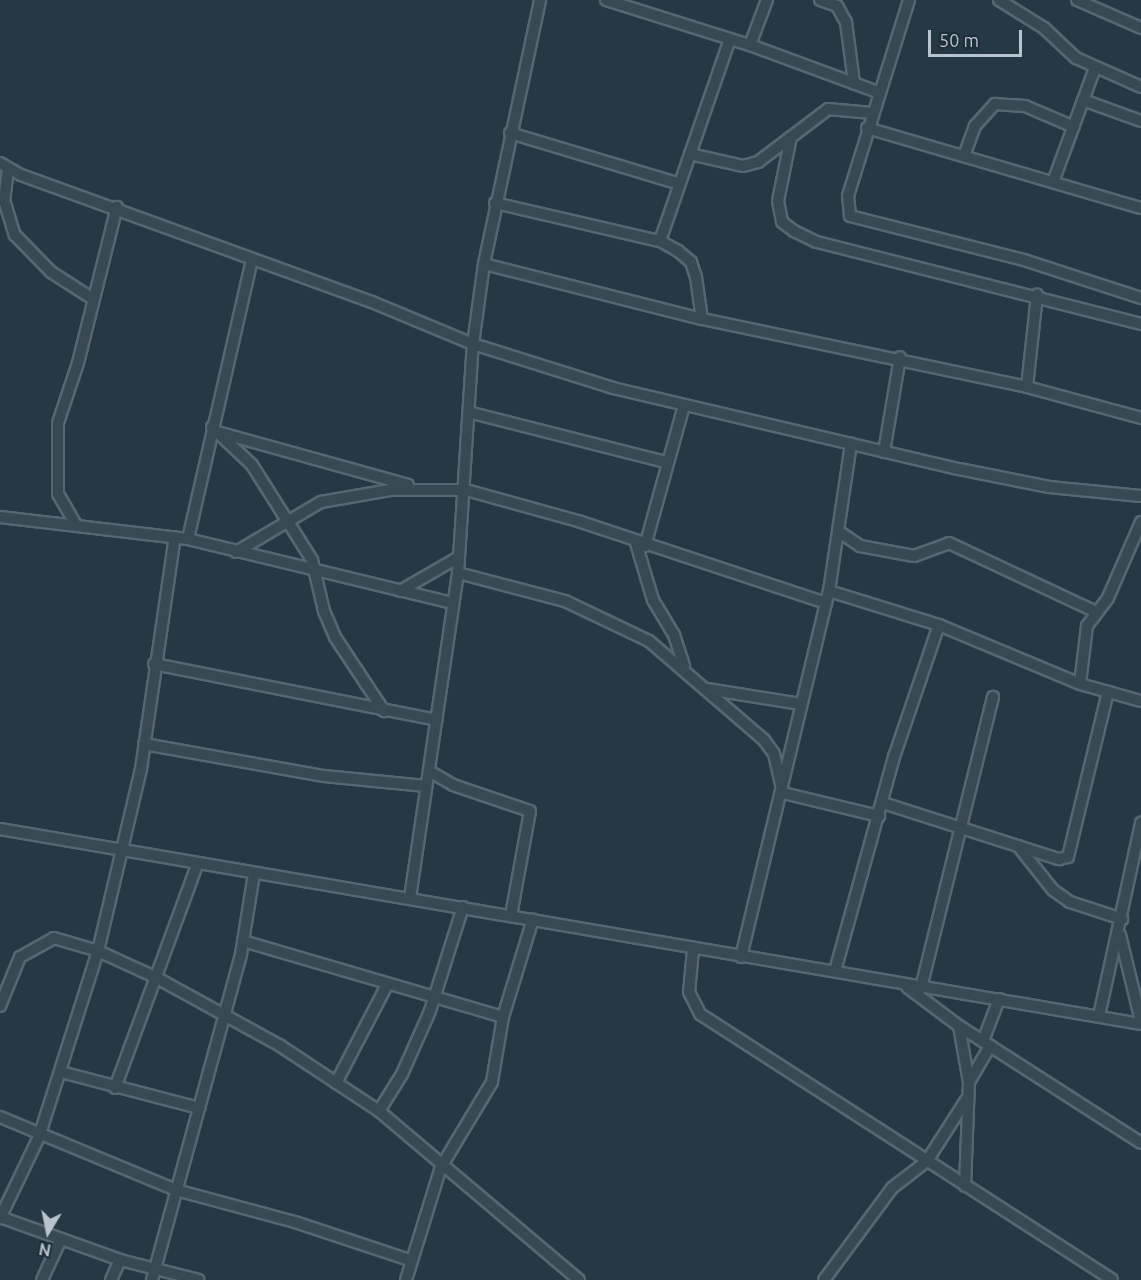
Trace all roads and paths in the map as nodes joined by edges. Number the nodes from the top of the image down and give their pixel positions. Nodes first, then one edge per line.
1 (540, 0) edge
2 (606, 0) edge
3 (767, 0) edge
4 (820, 0) edge
5 (909, 0) edge
6 (999, 0) edge
7 (1077, 0) edge
8 (1141, 28) edge
9 (730, 39) junction
10 (750, 45) junction
11 (1095, 68) junction
12 (854, 83) junction
13 (1141, 87) edge
14 (878, 92) junction
15 (1083, 100) junction
16 (872, 113) junction
17 (1141, 121) edge
18 (1074, 127) junction
19 (867, 128) junction
20 (510, 134) junction
21 (791, 136) junction
22 (690, 154) junction
23 (964, 156) junction
24 (4, 166) edge
25 (1053, 182) junction
26 (680, 184) junction
27 (495, 203) junction
28 (117, 207) junction
29 (1141, 208) edge
30 (660, 242) junction
31 (252, 260) junction
32 (484, 264) junction
33 (1037, 295) junction
34 (1141, 298) edge
35 (93, 299) junction
36 (702, 319) junction
37 (1141, 324) edge
38 (473, 344) junction
39 (900, 357) junction
40 (1027, 387) junction
41 (684, 405) junction
42 (472, 413) junction
43 (1141, 418) edge
44 (217, 430) junction
45 (850, 444) junction
46 (884, 452) junction
47 (665, 462) junction
48 (417, 488) junction
49 (466, 490) junction
50 (1141, 496) edge
51 (0, 517) edge
52 (1141, 522) edge
53 (285, 523) junction
54 (76, 525) junction
55 (838, 531) junction
56 (176, 537) junction
57 (188, 539) junction
58 (640, 544) junction
59 (236, 552) junction
60 (459, 557) junction
61 (318, 573) junction
62 (458, 573) junction
63 (398, 591) junction
64 (829, 591) junction
65 (453, 603) junction
66 (826, 603) junction
67 (1096, 612) junction
68 (939, 625) junction
69 (154, 664) junction
70 (684, 667) junction
71 (1080, 684) junction
72 (706, 689) junction
73 (1108, 692) junction
74 (993, 697) dead end
75 (1141, 701) edge
76 (801, 704) junction
77 (384, 711) junction
78 (436, 720) junction
79 (144, 744) junction
80 (429, 771) junction
81 (426, 786) junction
82 (783, 793) junction
83 (883, 803) junction
84 (879, 816) junction
85 (1141, 823) edge
86 (962, 827) junction
87 (0, 829) edge
88 (1017, 845) junction
89 (120, 848) junction
90 (197, 865) junction
91 (254, 874) junction
92 (410, 898) junction
93 (463, 907) junction
94 (511, 916) junction
95 (533, 919) junction
96 (1122, 919) junction
97 (1120, 934) junction
98 (243, 941) junction
99 (693, 950) junction
100 (98, 951) junction
101 (741, 957) junction
102 (835, 971) junction
103 (157, 978) junction
104 (387, 985) junction
105 (904, 985) junction
106 (921, 988) junction
107 (999, 999) junction
108 (434, 1000) junction
109 (0, 1006) edge
110 (225, 1016) junction
111 (1099, 1016) junction
112 (503, 1017) junction
113 (1141, 1022) edge
114 (959, 1026) junction
115 (987, 1043) junction
116 (61, 1072) junction
117 (969, 1082) junction
118 (336, 1083) junction
119 (115, 1088) junction
120 (966, 1100) junction
121 (199, 1108) junction
122 (379, 1111) junction
123 (0, 1117) edge
124 (39, 1137) junction
125 (1141, 1143) edge
126 (927, 1161) junction
127 (441, 1167) junction
128 (965, 1186) junction
129 (176, 1190) junction
130 (0, 1218) edge
131 (62, 1239) junction
132 (120, 1260) junction
133 (412, 1261) junction
134 (154, 1275) edge
135 (42, 1280) edge
136 (111, 1280) edge
137 (199, 1280) edge
138 (406, 1280) edge
139 (579, 1280) edge
140 (824, 1280) edge
141 (1112, 1280) edge

1 - 20 street
2 - 9 street
3 - 10 street
4 - 12 street
5 - 14 street
6 - 11 street
7 - 8 street
9 - 10 street
9 - 22 street
10 - 12 street
11 - 13 street
11 - 15 street
12 - 14 street
14 - 16 street
15 - 17 street
15 - 18 street
16 - 19 street
16 - 21 street
18 - 23 street
18 - 25 street
19 - 23 street
19 - 34 street
20 - 26 street
20 - 27 street
21 - 22 street
21 - 33 street
22 - 26 street
23 - 25 street
24 - 28 street
24 - 35 street
25 - 29 street
26 - 30 street
27 - 30 street
27 - 32 street
28 - 31 street
28 - 35 street
30 - 36 street
31 - 38 street
31 - 44 street
32 - 36 street
32 - 38 street
33 - 37 street
33 - 40 street
35 - 54 street
36 - 39 street
38 - 41 street
38 - 42 street
39 - 40 street
39 - 46 street
40 - 43 street
41 - 45 street
41 - 47 street
42 - 47 street
42 - 49 street
44 - 48 street
44 - 53 street
44 - 57 street
45 - 46 street
45 - 55 street
46 - 50 street
47 - 58 street
48 - 49 street
48 - 53 street
49 - 58 street
49 - 60 street
51 - 54 street
52 - 67 street
53 - 59 street
53 - 61 street
54 - 56 street
55 - 64 street
55 - 67 street
56 - 57 street
56 - 69 street
57 - 59 street
58 - 66 street
58 - 70 street
59 - 61 street
60 - 62 street
60 - 63 street
61 - 63 street
61 - 77 street
62 - 65 street
62 - 70 street
63 - 65 street
64 - 66 street
64 - 68 street
65 - 78 street
66 - 76 street
67 - 71 street
68 - 71 street
68 - 83 street
69 - 77 street
69 - 79 street
70 - 72 street
71 - 73 street
72 - 76 street
72 - 82 street
73 - 75 street
73 - 88 street
74 - 86 street
76 - 82 street
77 - 78 street
78 - 80 street
79 - 81 street
79 - 89 street
80 - 81 street
80 - 94 street
81 - 92 street
82 - 84 street
82 - 101 street
83 - 84 street
83 - 86 street
84 - 102 street
85 - 96 street
86 - 88 street
86 - 106 street
87 - 89 street
88 - 96 street
89 - 90 street
89 - 100 street
90 - 91 street
90 - 103 street
91 - 92 street
91 - 98 street
92 - 93 street
93 - 94 street
93 - 108 street
94 - 95 street
95 - 99 street
95 - 112 street
96 - 97 street
97 - 111 street
97 - 113 street
98 - 104 street
98 - 110 street
99 - 101 street
99 - 126 street
100 - 103 street
100 - 109 street
100 - 116 street
101 - 102 street
102 - 105 street
103 - 110 street
103 - 119 street
104 - 108 street
104 - 118 street
105 - 106 street
105 - 114 street
106 - 107 street
107 - 111 street
107 - 115 street
108 - 112 street
108 - 122 street
110 - 118 street
110 - 121 street
111 - 113 street
112 - 127 street
114 - 115 street
114 - 117 street
115 - 117 street
115 - 125 street
116 - 119 street
116 - 124 street
117 - 120 street
118 - 122 street
119 - 121 street
120 - 126 street
120 - 128 street
121 - 129 street
122 - 127 street
123 - 124 street
124 - 129 street
124 - 130 street
126 - 128 street
126 - 140 street
127 - 133 street
127 - 139 street
128 - 141 street
129 - 133 street
129 - 134 street
130 - 131 street
131 - 132 street
131 - 135 street
132 - 134 street
132 - 136 street
133 - 138 street
134 - 137 street

